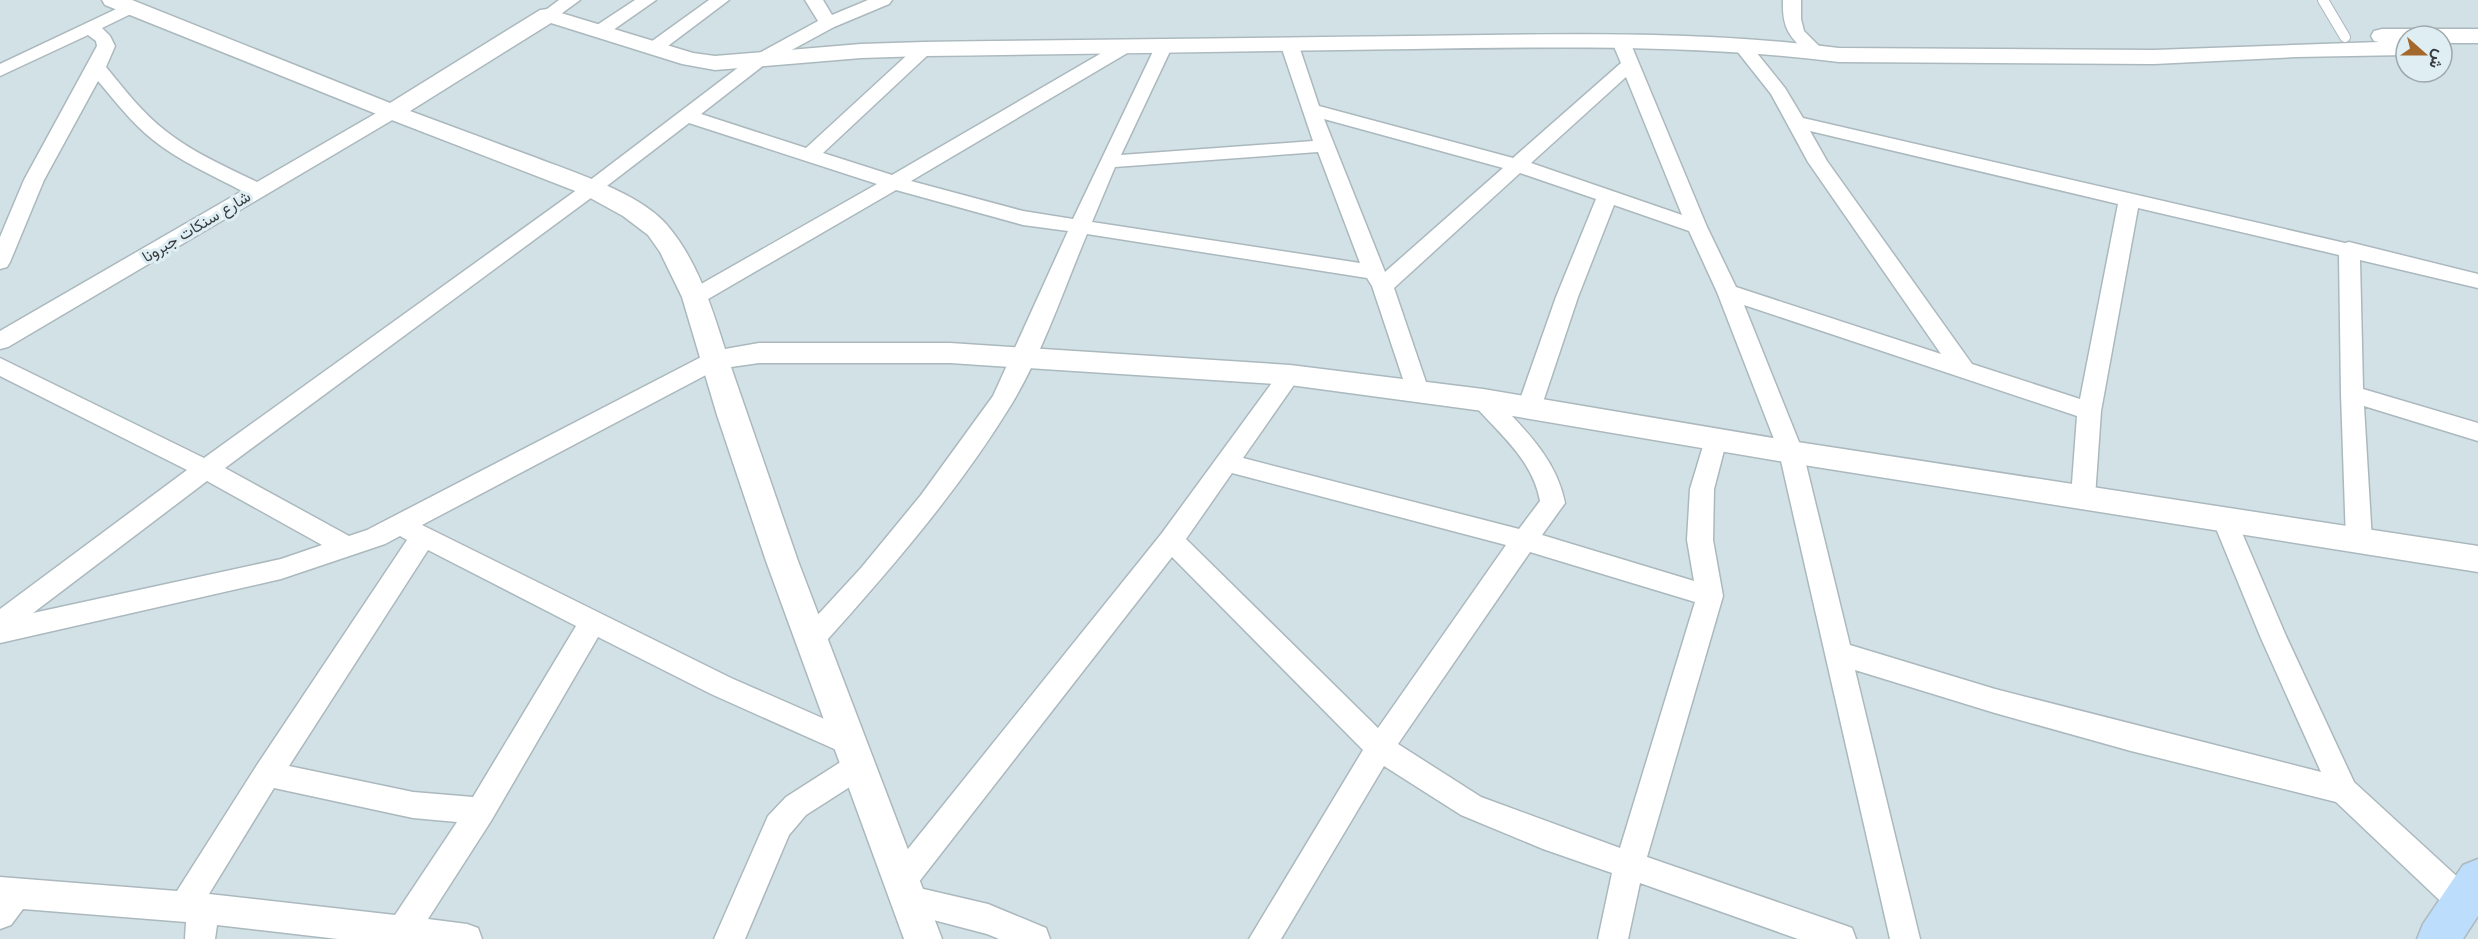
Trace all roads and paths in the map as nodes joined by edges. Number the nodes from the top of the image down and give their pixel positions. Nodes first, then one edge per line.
1 (571, 0) edge
2 (647, 0) edge
3 (720, 0) edge
4 (814, 0) edge
5 (883, 0) edge
6 (1792, 0) edge
7 (2323, 0) edge
8 (122, 4) edge
9 (548, 15) junction
10 (828, 23) junction
11 (90, 27) junction
12 (600, 31) junction
13 (2478, 36) edge
14 (2345, 37) junction
15 (1289, 44) junction
16 (1742, 46) junction
17 (1163, 47) junction
18 (654, 48) junction
19 (1123, 48) junction
20 (2394, 48) edge
21 (2454, 48) edge
22 (2478, 48) edge
23 (924, 49) junction
24 (1806, 49) junction
25 (1626, 53) junction
26 (758, 61) junction
27 (98, 68) junction
28 (0, 71) edge
29 (1311, 110) junction
30 (392, 112) junction
31 (685, 116) junction
32 (1796, 122) junction
33 (1324, 146) junction
34 (810, 155) junction
35 (1108, 162) junction
36 (1516, 165) junction
37 (895, 183) junction
38 (592, 188) junction
39 (256, 190) junction
40 (1608, 197) junction
41 (2129, 200) junction
42 (1079, 227) junction
43 (1697, 227) junction
44 (2349, 249) junction
45 (0, 262) edge
46 (1378, 279) junction
47 (2478, 281) edge
48 (1728, 292) junction
49 (695, 297) junction
50 (1, 338) edge
51 (1023, 358) junction
52 (715, 360) junction
53 (0, 366) edge
54 (1964, 370) junction
55 (1290, 375) junction
56 (1418, 390) junction
57 (2352, 394) junction
58 (1483, 400) junction
59 (1529, 408) junction
60 (2089, 411) junction
61 (2478, 432) edge
62 (1715, 439) junction
63 (1791, 452) junction
64 (1227, 463) junction
65 (206, 469) junction
66 (2084, 497) junction
67 (2225, 521) junction
68 (412, 531) junction
69 (1171, 540) junction
70 (1524, 540) junction
71 (2359, 541) junction
72 (348, 547) junction
73 (2478, 560) edge
74 (1710, 596) junction
75 (592, 623) junction
76 (0, 624) edge
77 (0, 632) edge
78 (811, 640) junction
79 (1838, 653) junction
80 (1380, 748) junction
81 (855, 755) junction
82 (267, 774) junction
83 (2343, 791) junction
84 (481, 811) junction
85 (1629, 866) junction
86 (906, 891) junction
87 (2471, 891) edge
88 (5, 900) edge
89 (193, 908) junction
90 (392, 934) edge
91 (200, 939) edge
92 (467, 939) edge
93 (729, 939) edge
94 (924, 939) edge
95 (1035, 939) edge
96 (1264, 939) edge
97 (1613, 939) edge
98 (1841, 939) edge
99 (1905, 939) edge
100 (2438, 939) edge

1 - 9 street
2 - 12 street
3 - 18 street
4 - 10 street
5 - 10 street
6 - 24 street
7 - 14 lane
8 - 11 street
8 - 30 street
9 - 12 street
9 - 30 street
10 - 26 street
11 - 27 street
11 - 28 street
12 - 18 street
13 - 14 street
14 - 24 street
15 - 17 street
15 - 25 street
15 - 29 street
16 - 24 street
16 - 25 street
16 - 32 street
17 - 19 street
17 - 35 street
18 - 26 street
19 - 23 street
19 - 37 street
20 - 24 street
21 - 22 street
23 - 26 street
23 - 34 street
25 - 36 street
25 - 43 street
26 - 31 street
27 - 39 street
27 - 45 street
29 - 33 street
29 - 36 street
30 - 38 street
30 - 39 street, شارع سنكات جبرونا
31 - 34 street
31 - 38 street
32 - 41 street
32 - 54 street
33 - 35 street
33 - 46 street
34 - 37 street
35 - 42 street
36 - 40 street
36 - 46 street
37 - 42 street
37 - 49 street
38 - 49 street
38 - 65 street
39 - 50 street, شارع سنكات جبرونا
40 - 43 street
40 - 59 street
41 - 44 street
41 - 60 street
42 - 46 street
42 - 51 street
43 - 48 street
44 - 47 street
44 - 57 street
46 - 56 street
48 - 54 street
48 - 63 street
49 - 52 street
51 - 52 street
51 - 55 street
51 - 78 street
52 - 68 street
52 - 78 street
53 - 65 street
54 - 60 street
55 - 56 street
55 - 64 street
56 - 58 street
57 - 61 street
57 - 71 street
58 - 59 street
58 - 70 street
59 - 62 street
60 - 66 street
62 - 63 street
62 - 74 street
63 - 66 street
63 - 79 street
64 - 69 street
64 - 70 street
65 - 72 street
65 - 76 street
66 - 67 street
67 - 71 street
67 - 83 street
68 - 72 street
68 - 75 street
68 - 82 street
69 - 80 street
69 - 86 street
70 - 74 street
70 - 80 street
71 - 73 street
72 - 77 street
74 - 85 street
75 - 81 street
75 - 84 street
78 - 81 street
79 - 83 street
79 - 99 street
80 - 85 street
80 - 96 street
81 - 86 street
81 - 93 street
82 - 84 street
82 - 89 street
83 - 87 street
84 - 90 street
85 - 97 street
85 - 98 street
86 - 94 street
86 - 95 street
87 - 100 main road
88 - 89 street
89 - 90 street
89 - 91 street
90 - 92 street

